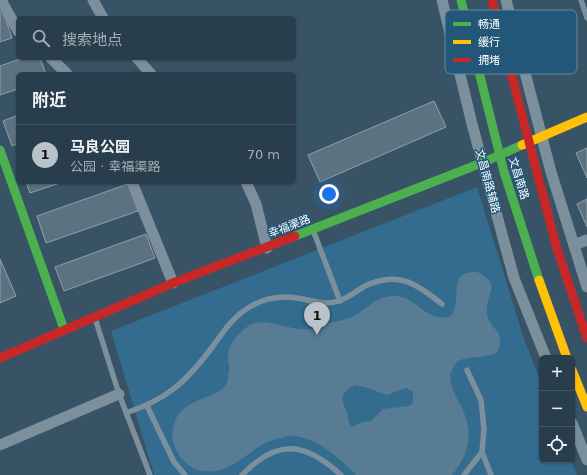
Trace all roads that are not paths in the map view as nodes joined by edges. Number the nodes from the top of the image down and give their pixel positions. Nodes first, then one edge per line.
1 (1, 0) edge
2 (93, 0) edge
3 (442, 0) edge
4 (461, 0) edge
5 (492, 0) edge
6 (506, 0) edge
7 (582, 0) edge
8 (464, 10) edge
9 (495, 10) edge
10 (509, 10) edge
11 (445, 12) edge
12 (102, 16) edge
13 (587, 18) edge
14 (16, 27) edge
15 (53, 60) edge
16 (139, 60) edge
17 (65, 72) edge
18 (149, 72) edge
19 (460, 74) edge
20 (480, 74) edge
21 (511, 74) edge
22 (525, 74) edge
23 (587, 117) edge
24 (542, 137) junction
25 (528, 143) junction
26 (0, 150) edge
27 (500, 156) junction
28 (484, 162) junction
29 (133, 184) edge
30 (247, 184) edge
31 (313, 230) junction
32 (587, 240) edge
33 (574, 245) junction
34 (267, 248) junction
35 (173, 283) junction
36 (587, 288) edge
37 (340, 301) junction
38 (442, 304) dead end
39 (94, 316) junction
40 (64, 329) junction
41 (587, 338) edge
42 (545, 355) edge
43 (566, 355) edge
44 (0, 358) edge
45 (467, 370) dead end
46 (575, 377) edge
47 (119, 394) junction
48 (147, 406) junction
49 (587, 407) edge
50 (126, 413) junction
51 (574, 427) edge
52 (0, 445) edge
53 (482, 452) junction
54 (587, 460) edge
55 (150, 475) edge
56 (186, 475) edge
57 (242, 475) edge
58 (341, 475) edge
59 (464, 475) edge
60 (491, 475) edge

1 - 14 street
2 - 12 street
3 - 11 street, 文昌南路辅路
4 - 8 street, 文昌南路
5 - 9 street, 文昌南路
6 - 10 street
7 - 13 lane
15 - 17 street
16 - 18 street
19 - 28 street, 文昌南路辅路
20 - 27 street, 文昌南路
21 - 25 street, 文昌南路
22 - 24 street
23 - 24 street, 幸福渠路
24 - 25 street, 幸福渠路
24 - 33 street
25 - 27 street, 幸福渠路
25 - 41 street, 文昌南路
26 - 40 street
27 - 28 street, 幸福渠路
27 - 43 street, 文昌南路
28 - 31 street, 幸福渠路
28 - 42 street, 文昌南路辅路
29 - 35 street
30 - 34 street
31 - 34 street, 幸福渠路
31 - 37 lane
32 - 33 street
33 - 36 street
34 - 35 street, 幸福渠路
35 - 39 street, 幸福渠路
37 - 38 lane
37 - 48 lane
39 - 40 street, 幸福渠路
39 - 47 lane
40 - 44 street, 幸福渠路
45 - 53 lane
46 - 49 street
47 - 50 lane
47 - 52 street
48 - 50 lane
48 - 56 lane
50 - 55 lane
51 - 54 street
53 - 59 lane
53 - 60 lane
57 - 58 lane

